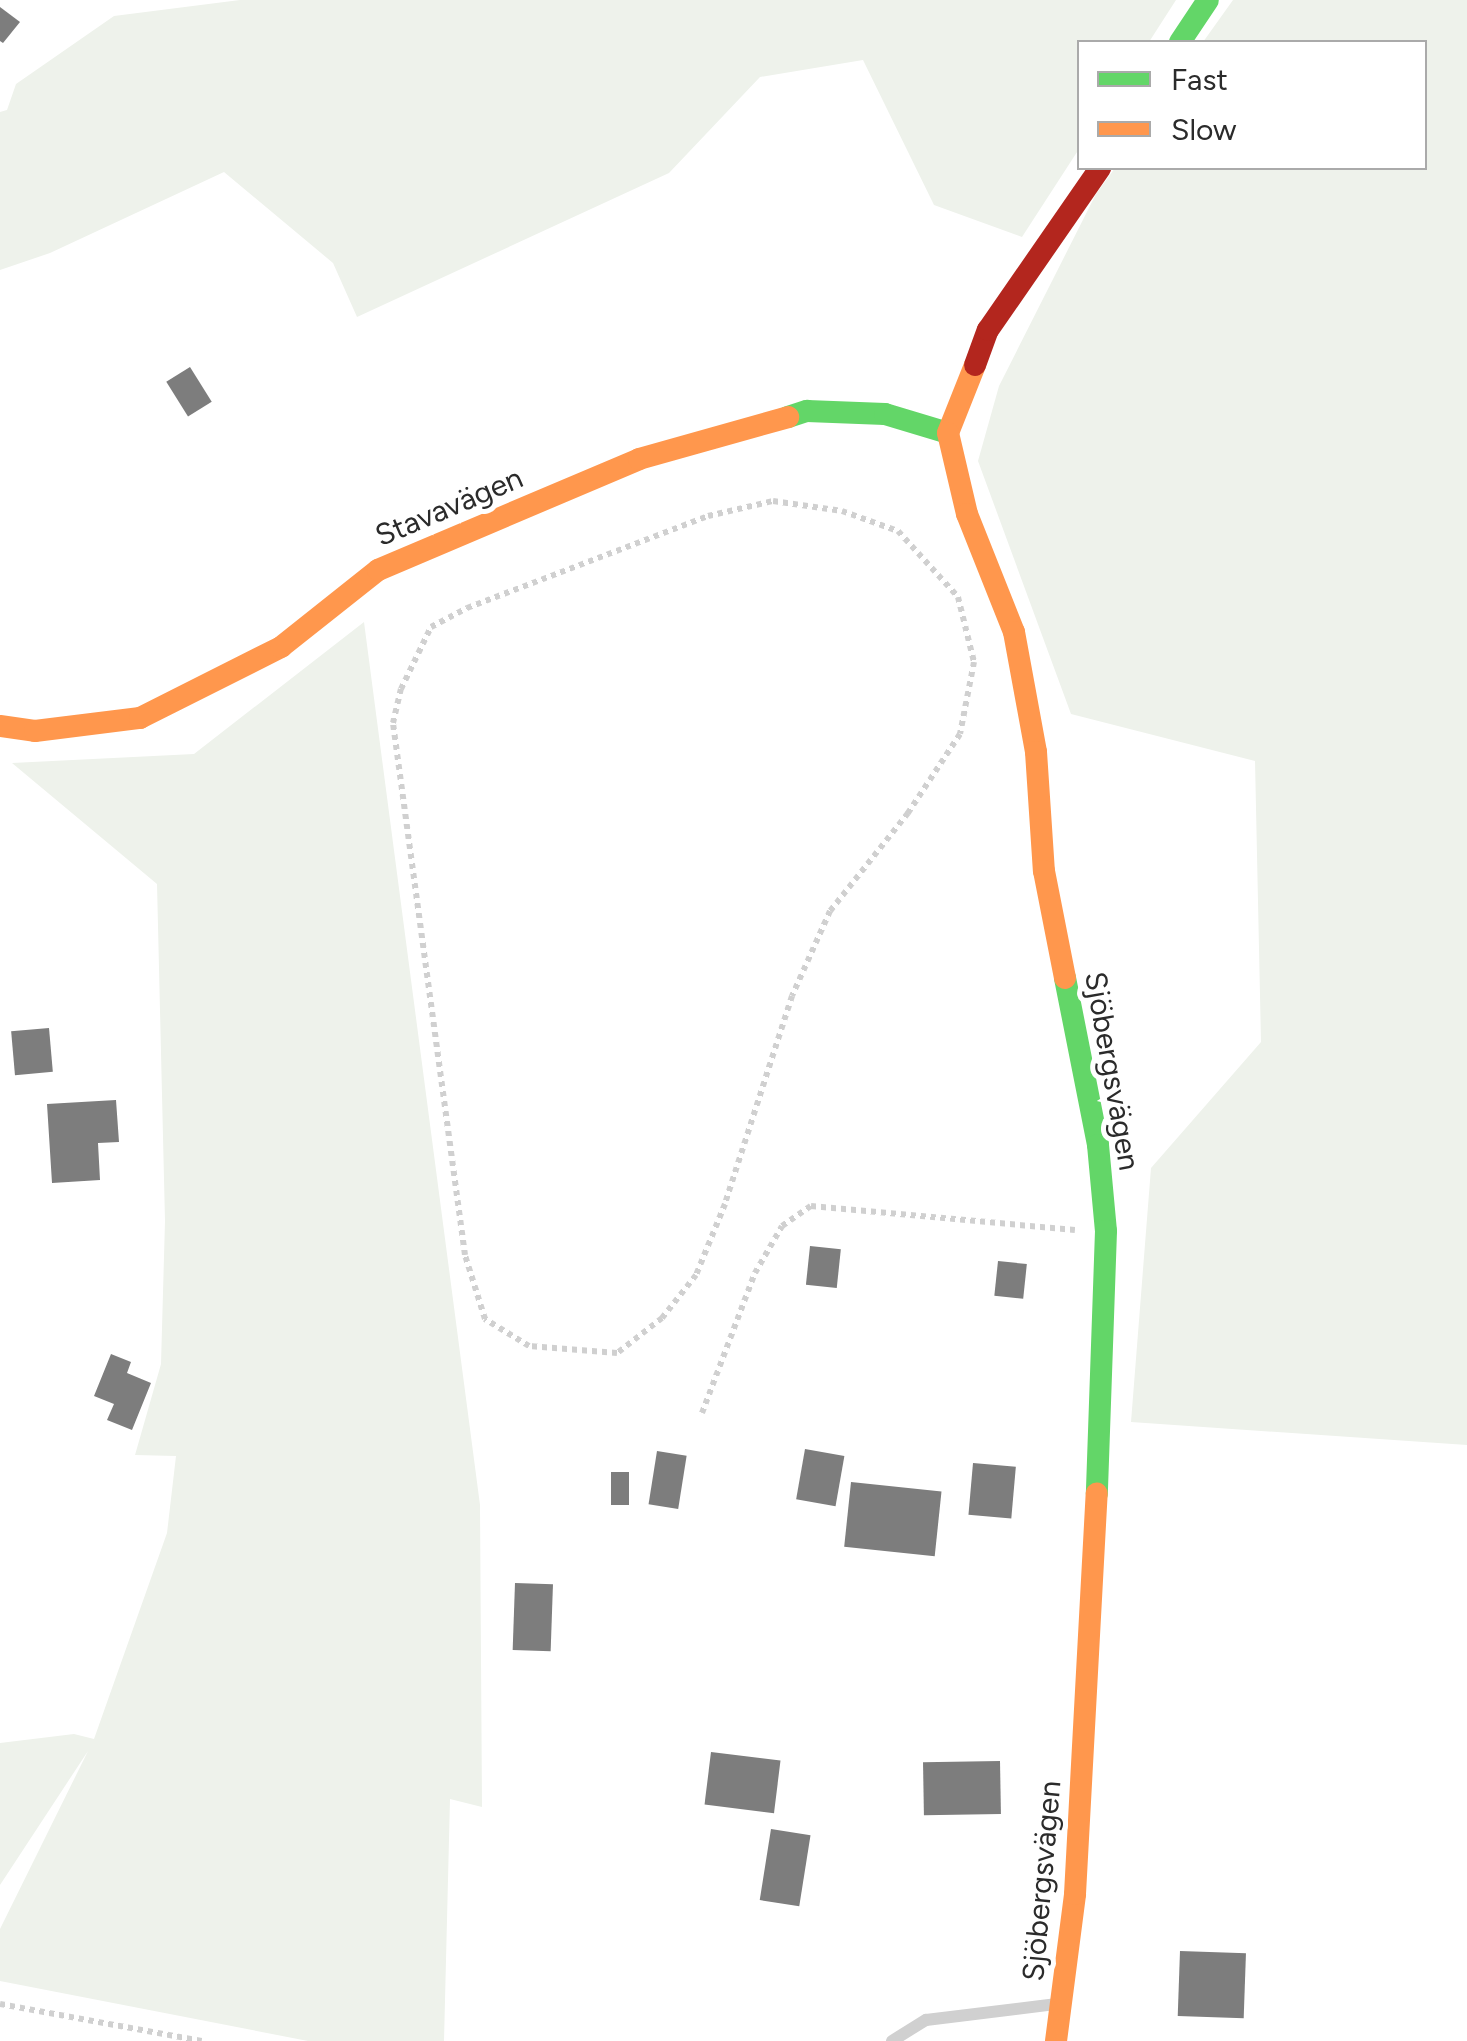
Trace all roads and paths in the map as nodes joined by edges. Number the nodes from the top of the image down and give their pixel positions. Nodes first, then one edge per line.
1 (1208, 0) edge
2 (1181, 40) edge
3 (1099, 170) edge
4 (948, 433) junction
5 (773, 501) joint
6 (0, 726) edge
7 (1106, 1230) junction
8 (702, 1413) dead end
9 (0, 2004) edge
10 (1061, 2004) junction
11 (202, 2041) edge
12 (892, 2041) edge
13 (1056, 2041) edge

1 - 2 street
3 - 4 street
4 - 6 street, Stavavägen
4 - 7 street, Sjöbergsvägen
5 - 5 path
7 - 8 path
7 - 10 street, Sjöbergsvägen
9 - 11 path
10 - 12 lane
10 - 13 street, Sjöbergsvägen

